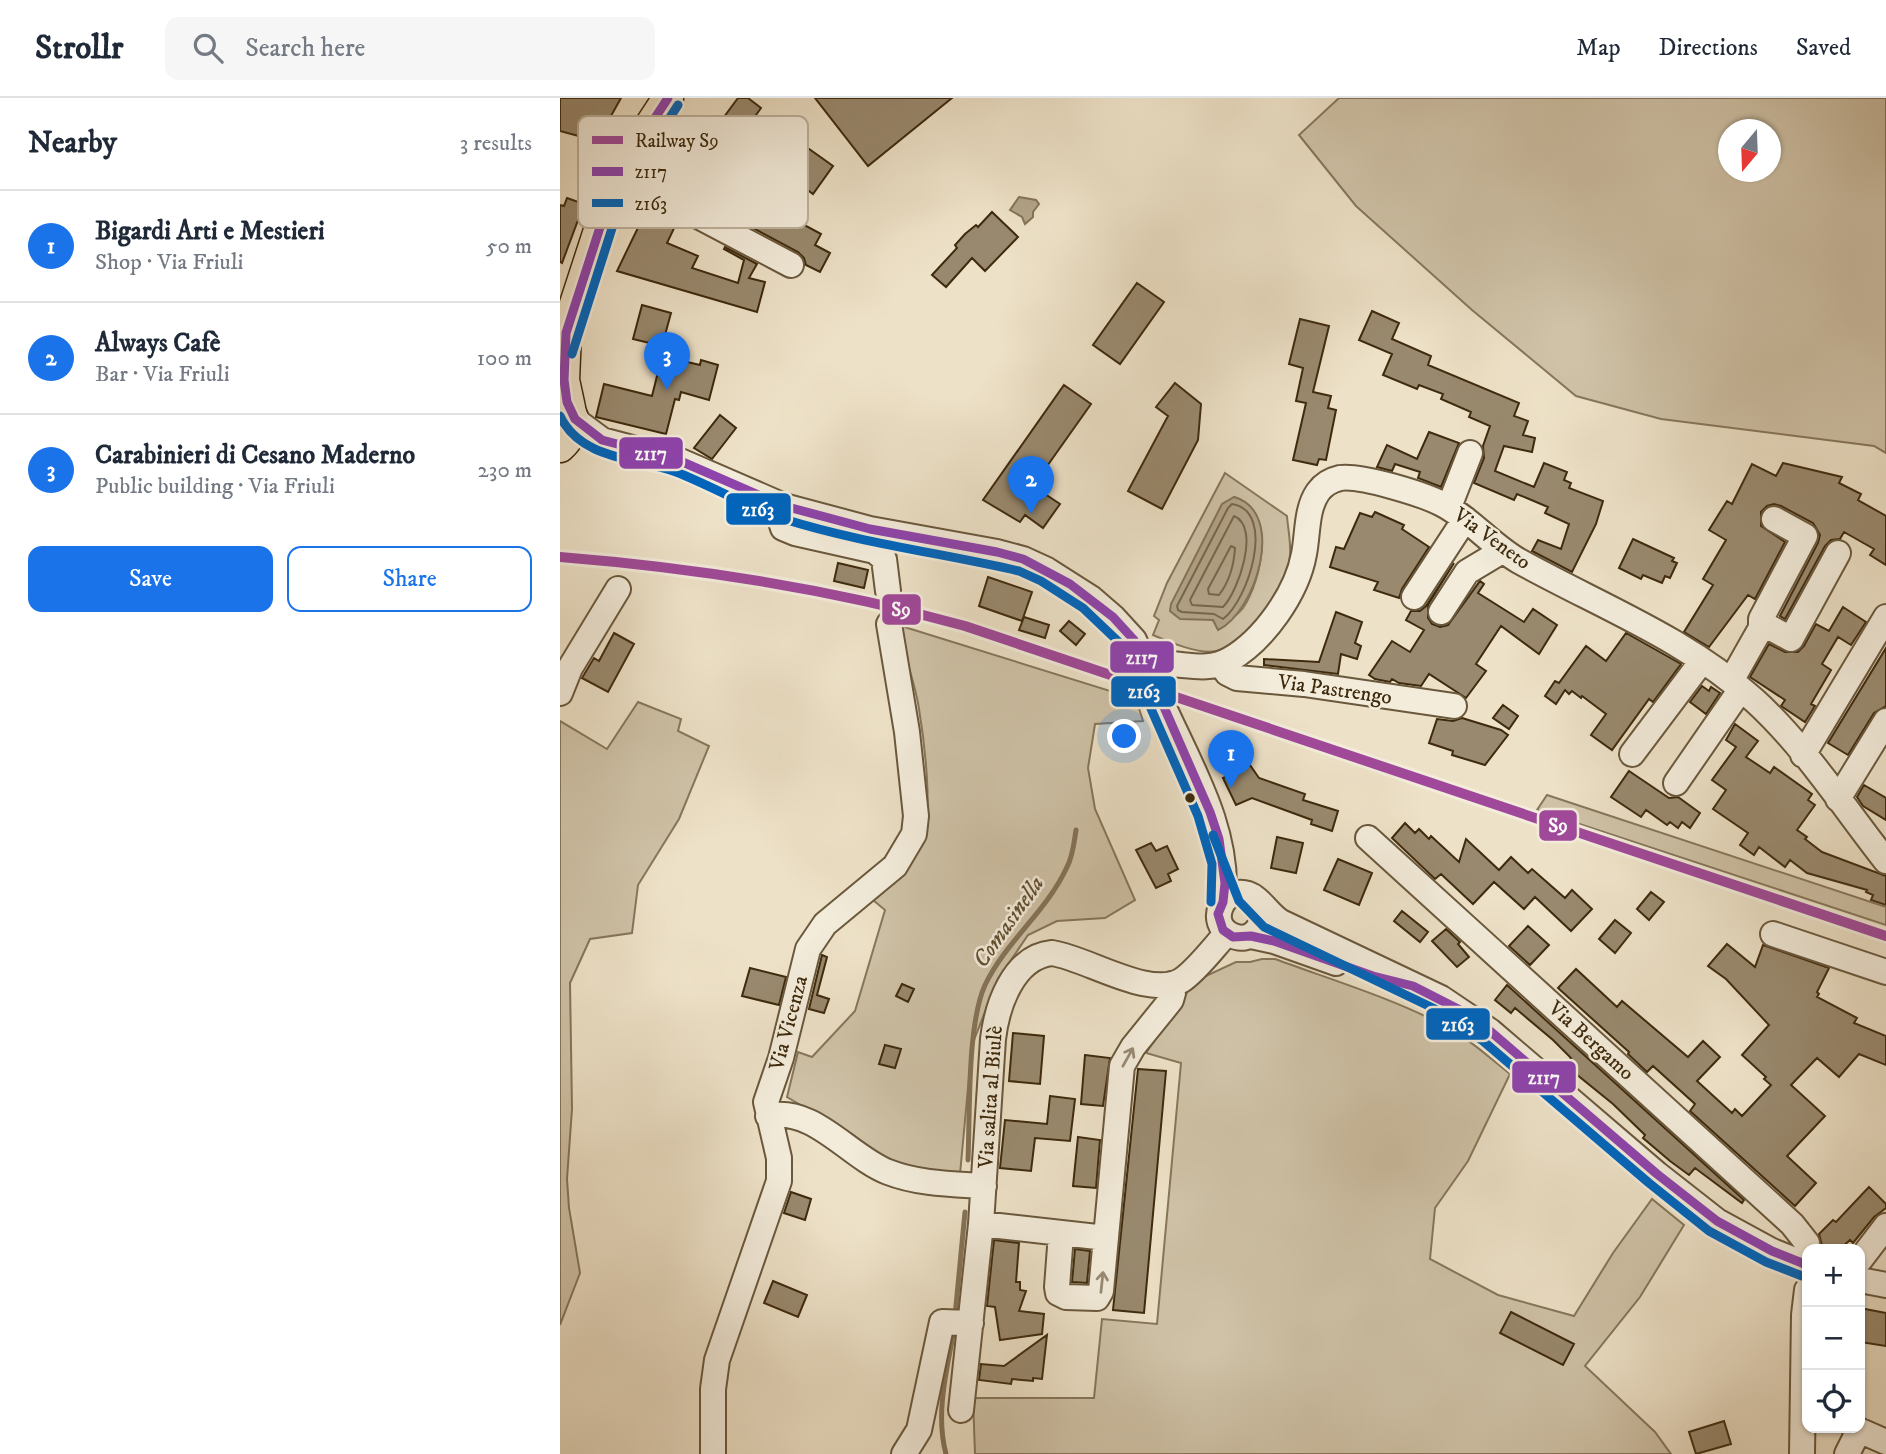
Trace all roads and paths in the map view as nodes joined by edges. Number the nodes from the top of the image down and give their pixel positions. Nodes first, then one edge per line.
1 (668, 98) edge
2 (655, 116) edge
3 (600, 228) edge
4 (720, 228) edge
5 (791, 265) dead end
6 (563, 342) edge
7 (565, 403) edge
8 (613, 444) junction
9 (560, 447) edge
10 (1470, 453) dead end
11 (783, 506) junction
12 (1457, 513) junction
13 (1774, 519) dead end
14 (1502, 551) junction
15 (1838, 553) dead end
16 (618, 589) dead end
17 (888, 591) dead end
18 (1414, 597) dead end
19 (1441, 612) dead end
20 (1886, 617) edge
21 (889, 624) dead end
22 (1761, 628) junction
23 (1702, 661) junction
24 (1222, 664) junction
25 (1153, 684) junction
26 (1736, 685) junction
27 (560, 693) edge
28 (1454, 706) dead end
29 (1886, 721) edge
30 (1632, 754) dead end
31 (1803, 755) junction
32 (1676, 783) dead end
33 (1838, 799) junction
34 (1210, 813) junction
35 (1368, 838) dead end
36 (1886, 861) edge
37 (1256, 900) junction
38 (1223, 902) junction
39 (1239, 934) junction
40 (1773, 934) dead end
41 (1886, 972) edge
42 (1172, 984) junction
43 (1413, 986) junction
44 (768, 1116) junction
45 (984, 1186) junction
46 (981, 1224) junction
47 (1886, 1226) edge
48 (1062, 1234) junction
49 (1106, 1238) junction
50 (1807, 1244) edge
51 (1865, 1253) edge
52 (1802, 1263) edge
53 (1865, 1281) edge
54 (1886, 1285) edge
55 (1804, 1307) edge
56 (961, 1322) junction
57 (1805, 1370) edge
58 (961, 1410) dead end
59 (1804, 1433) edge
60 (1855, 1433) edge
61 (1865, 1433) edge
62 (1886, 1442) edge
63 (713, 1454) edge
64 (904, 1454) edge
65 (1802, 1454) edge
66 (1847, 1454) edge

1 - 2 main road
3 - 6 main road
4 - 5 street
6 - 7 main road
7 - 8 street
7 - 9 main road
8 - 9 street
8 - 11 street
10 - 12 street
11 - 17 street
11 - 25 street
12 - 14 street, Via Veneto
12 - 18 street
12 - 24 street, Via Veneto
13 - 22 street
14 - 19 street
14 - 23 street, Via Veneto
15 - 22 street
16 - 27 street
20 - 31 street
21 - 44 street, Via Vicenza
22 - 26 street
23 - 26 street, Via Veneto
23 - 30 street
24 - 25 street
24 - 28 street, Via Pastrengo
25 - 34 street
26 - 31 street, Via Veneto
26 - 32 street
29 - 33 street
31 - 33 street, Via Veneto
33 - 36 street, Via Veneto
34 - 37 street
34 - 38 street
35 - 50 street, Via Bergamo
37 - 38 street
37 - 39 street
37 - 43 street
38 - 39 street
39 - 42 street
39 - 43 street
40 - 41 street
42 - 45 street, Via salita al Biulè
49 -> 42 street
43 - 52 street
44 - 45 street
44 - 63 street, Via Vicenza
45 - 46 street, Via salita al Biulè
46 - 48 street
46 - 56 street, Via salita al Biulè
47 - 51 street
48 - 49 street
48 -> 49 street
53 - 54 street
55 - 57 street
56 - 58 street, Via salita al Biulè
56 - 64 street
59 - 65 street
60 - 66 street
61 - 62 street

